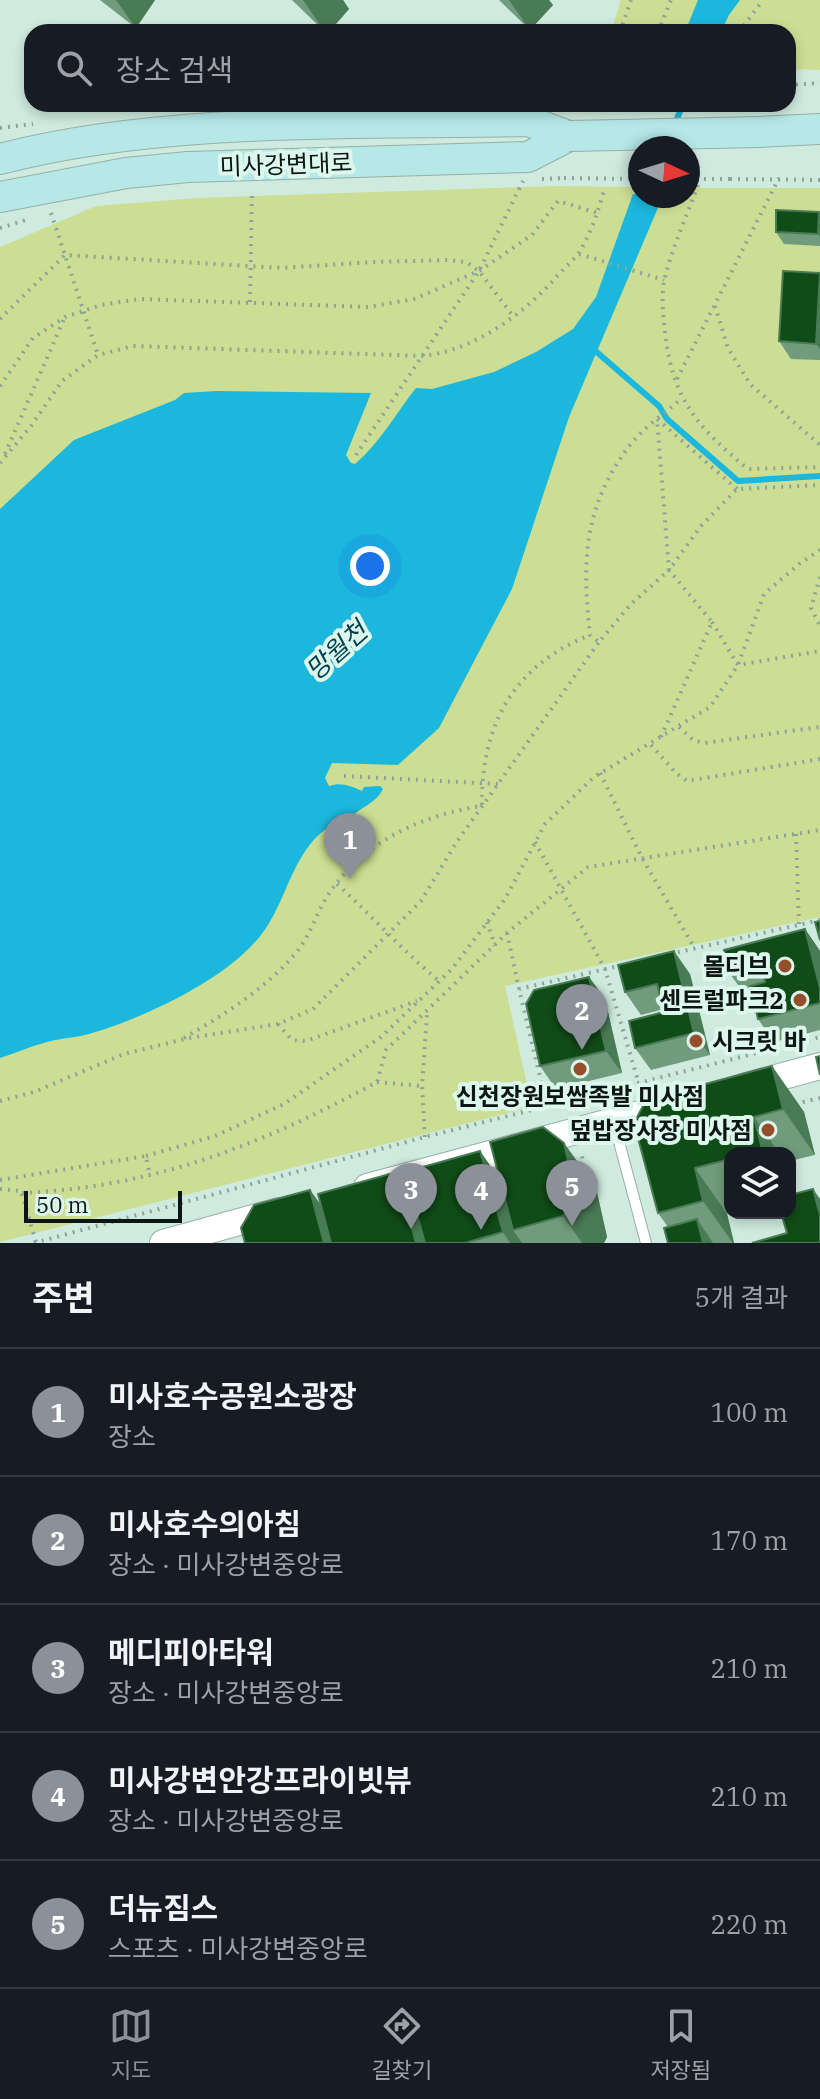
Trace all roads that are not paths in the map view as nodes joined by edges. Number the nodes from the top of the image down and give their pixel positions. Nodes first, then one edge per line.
1 (820, 129) edge
2 (569, 136) junction
3 (0, 159) edge
4 (0, 197) edge
5 (820, 1066) edge
6 (729, 1090) edge
7 (702, 1097) edge
8 (613, 1121) junction
9 (340, 1194) edge
10 (310, 1202) edge
11 (163, 1243) edge
12 (646, 1243) edge

1 - 2 main road, 미사강변대로, bridge
2 - 3 main road, 미사강변대로
2 - 4 main road, 미사강변대로
5 - 6 street
7 - 8 street
8 - 9 street
8 - 12 lane
10 - 11 street

